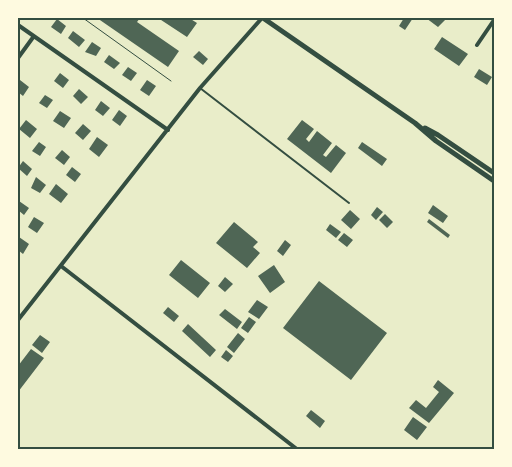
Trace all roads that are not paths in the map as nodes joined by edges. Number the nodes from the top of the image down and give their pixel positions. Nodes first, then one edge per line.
1 (262, 18) edge
2 (494, 20) edge
3 (18, 25) edge
4 (34, 36) junction
5 (477, 45) dead end
6 (18, 58) edge
7 (200, 88) junction
8 (415, 123) junction
9 (168, 130) junction
10 (494, 173) edge
11 (494, 181) edge
12 (349, 203) dead end
13 (61, 266) junction
14 (18, 320) edge
15 (298, 450) edge

1 - 7 street
1 - 8 main road
2 - 5 street
3 - 4 street
4 - 6 street
4 - 9 street
7 - 9 street
7 - 12 lane
8 - 10 main road
8 - 11 main road
9 - 13 street
13 - 14 street
13 - 15 street

